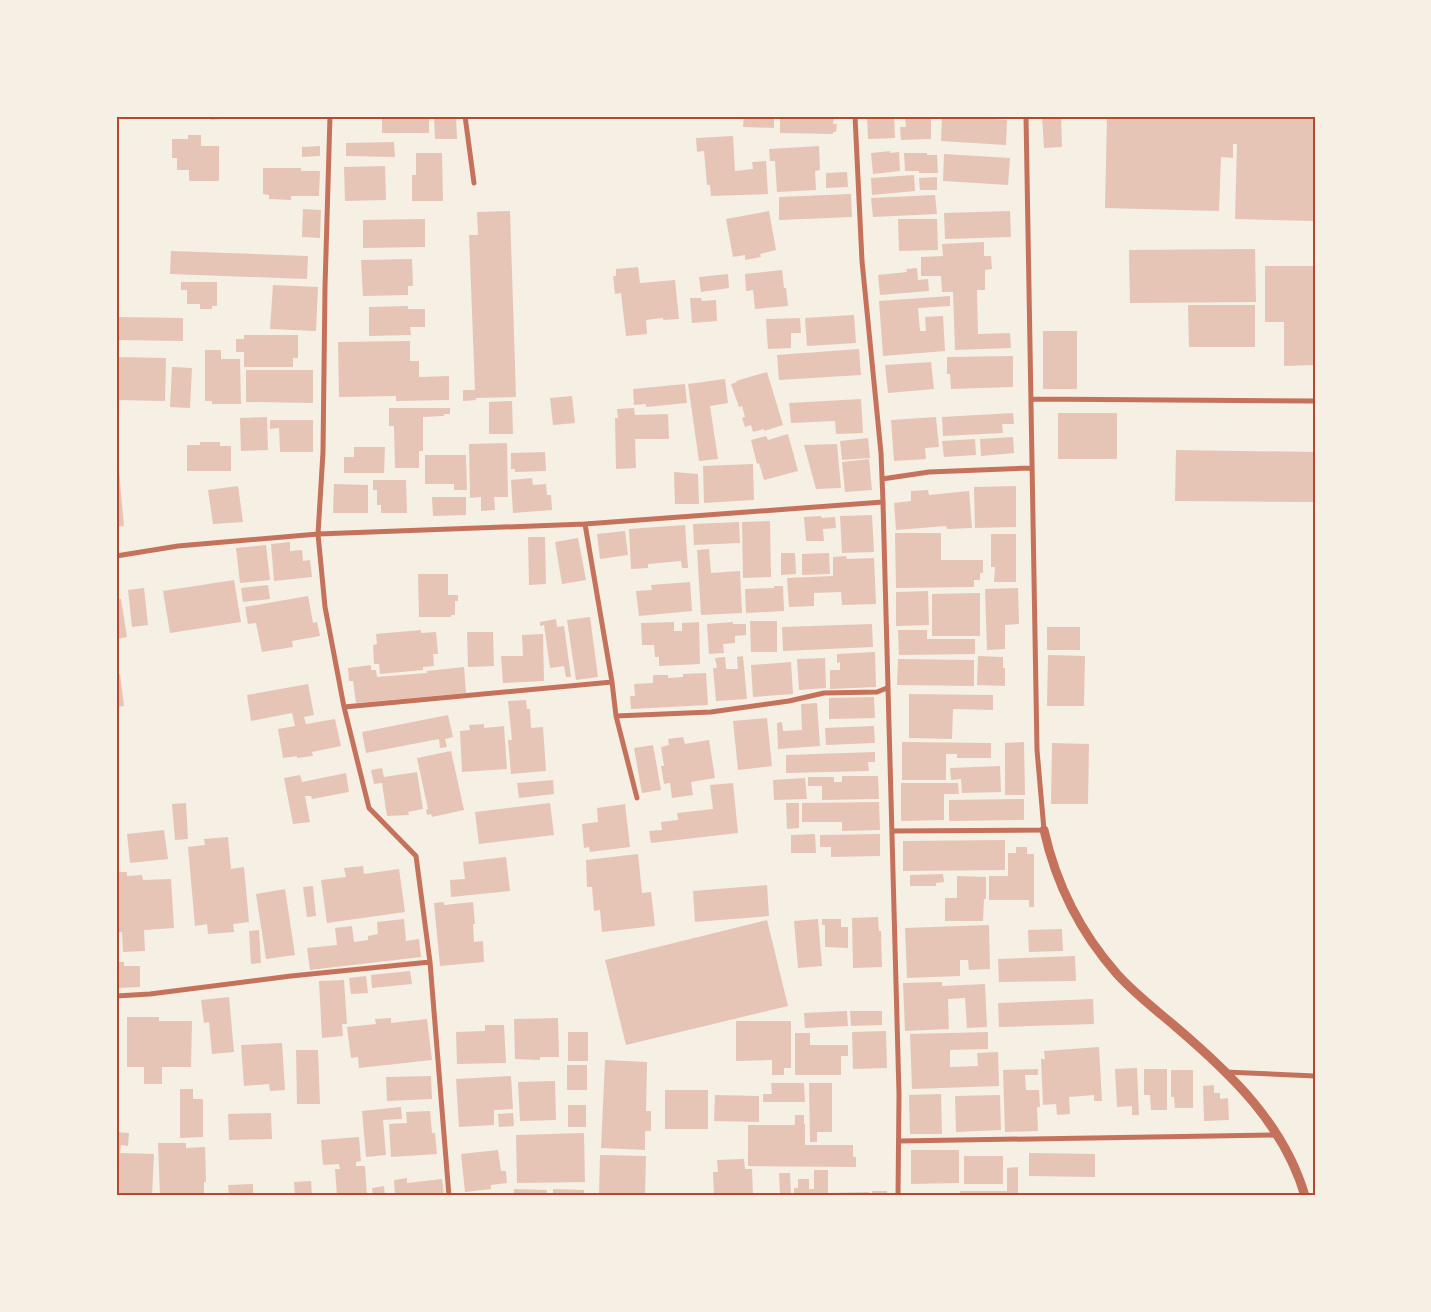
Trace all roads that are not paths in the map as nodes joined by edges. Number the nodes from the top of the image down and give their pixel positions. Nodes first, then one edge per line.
1 (330, 116) edge
2 (465, 116) edge
3 (855, 116) edge
4 (1026, 116) edge
5 (474, 183) dead end
6 (1031, 399) junction
7 (1315, 401) edge
8 (1031, 468) junction
9 (882, 479) junction
10 (883, 502) junction
11 (585, 524) junction
12 (318, 534) junction
13 (116, 556) edge
14 (612, 682) junction
15 (887, 688) junction
16 (344, 708) junction
17 (616, 716) junction
18 (637, 798) dead end
19 (1044, 830) junction
20 (892, 831) junction
21 (430, 962) junction
22 (116, 996) edge
23 (1225, 1072) junction
24 (1315, 1076) edge
25 (1278, 1135) junction
26 (899, 1141) junction
27 (449, 1196) edge
28 (898, 1196) edge
29 (1304, 1196) edge

1 - 12 street
2 - 5 street
3 - 9 street
4 - 6 street
6 - 7 street
6 - 8 street
8 - 9 street
8 - 19 street
9 - 10 street
10 - 11 street
10 - 15 street
11 - 12 street
11 - 14 street
12 - 13 street
12 - 16 street
14 - 16 street
14 - 17 street
15 - 17 street
15 - 20 street
16 - 21 street
17 - 18 street
19 - 20 street
19 - 23 street
20 - 26 street
21 - 22 street
21 - 27 street
23 - 24 street
23 - 25 street
25 - 26 street
25 - 29 street
26 - 28 street

